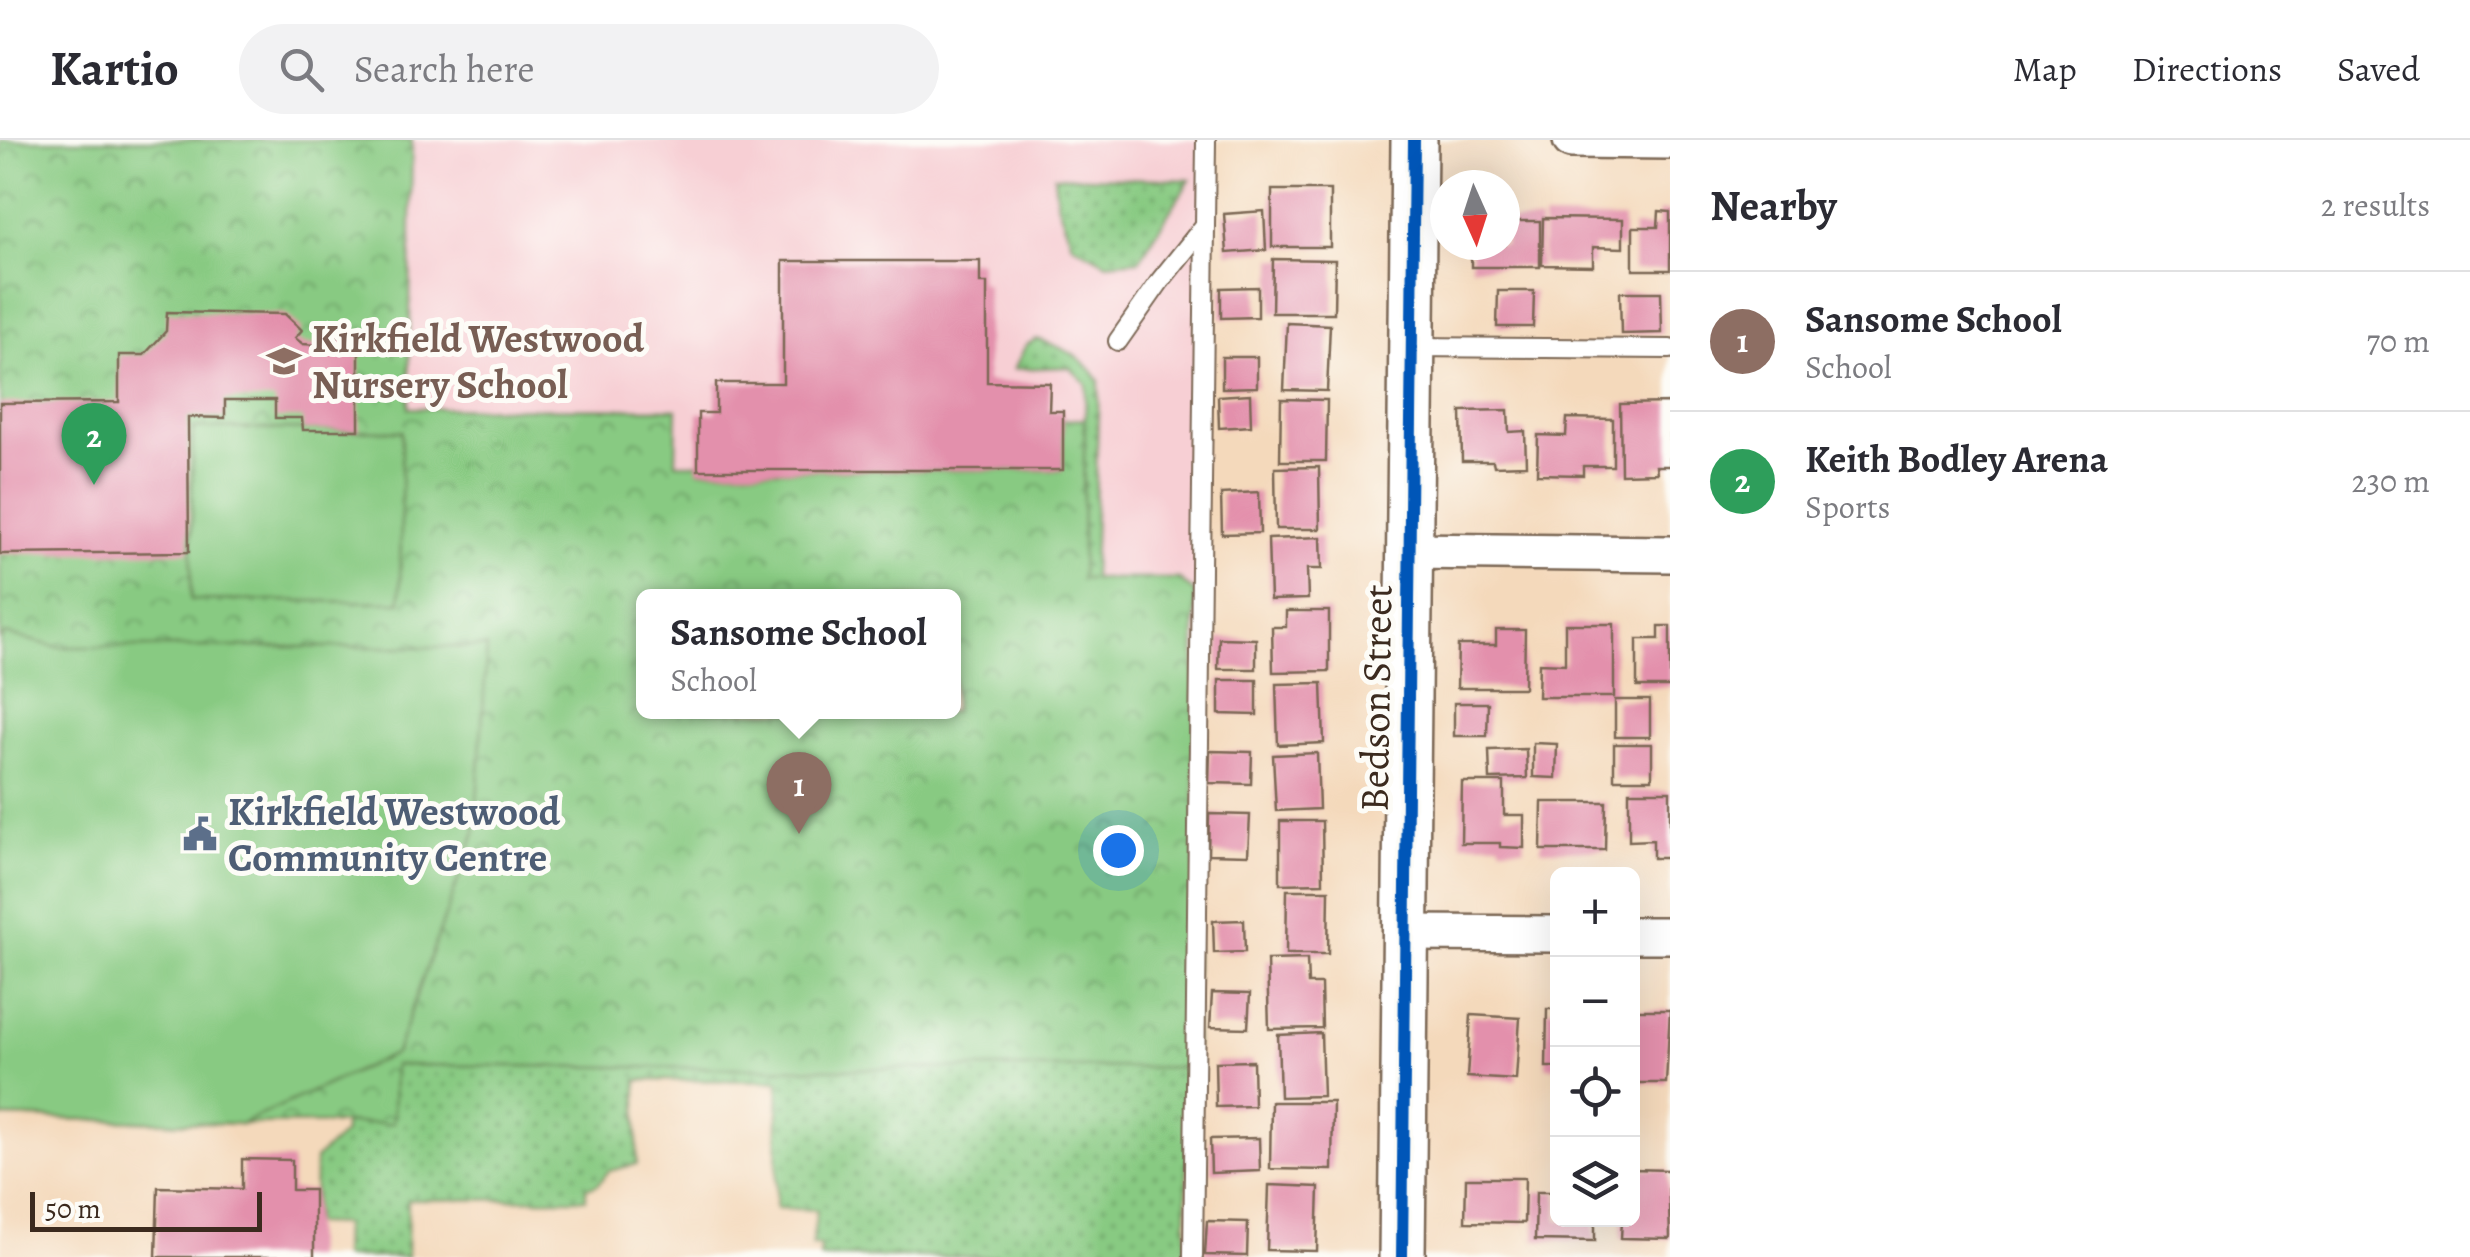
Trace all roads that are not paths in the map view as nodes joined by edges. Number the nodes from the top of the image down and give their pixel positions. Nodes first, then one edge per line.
1 (1206, 140) edge
2 (1414, 140) edge
3 (1571, 140) edge
4 (1670, 142) edge
5 (1205, 225) junction
6 (1118, 341) dead end
7 (1411, 347) junction
8 (1670, 349) edge
9 (1410, 551) junction
10 (1670, 554) edge
11 (1406, 933) junction
12 (1550, 934) edge
13 (1640, 935) edge
14 (1670, 935) edge
15 (1193, 1257) edge
16 (1402, 1257) edge

1 - 5 lane
2 - 7 street, Bedson Street
3 - 4 street
5 - 6 lane
5 - 15 lane
7 - 8 lane
7 - 9 street, Bedson Street
9 - 10 street
9 - 11 street, Bedson Street
11 - 12 street
11 - 16 street, Bedson Street
13 - 14 street

